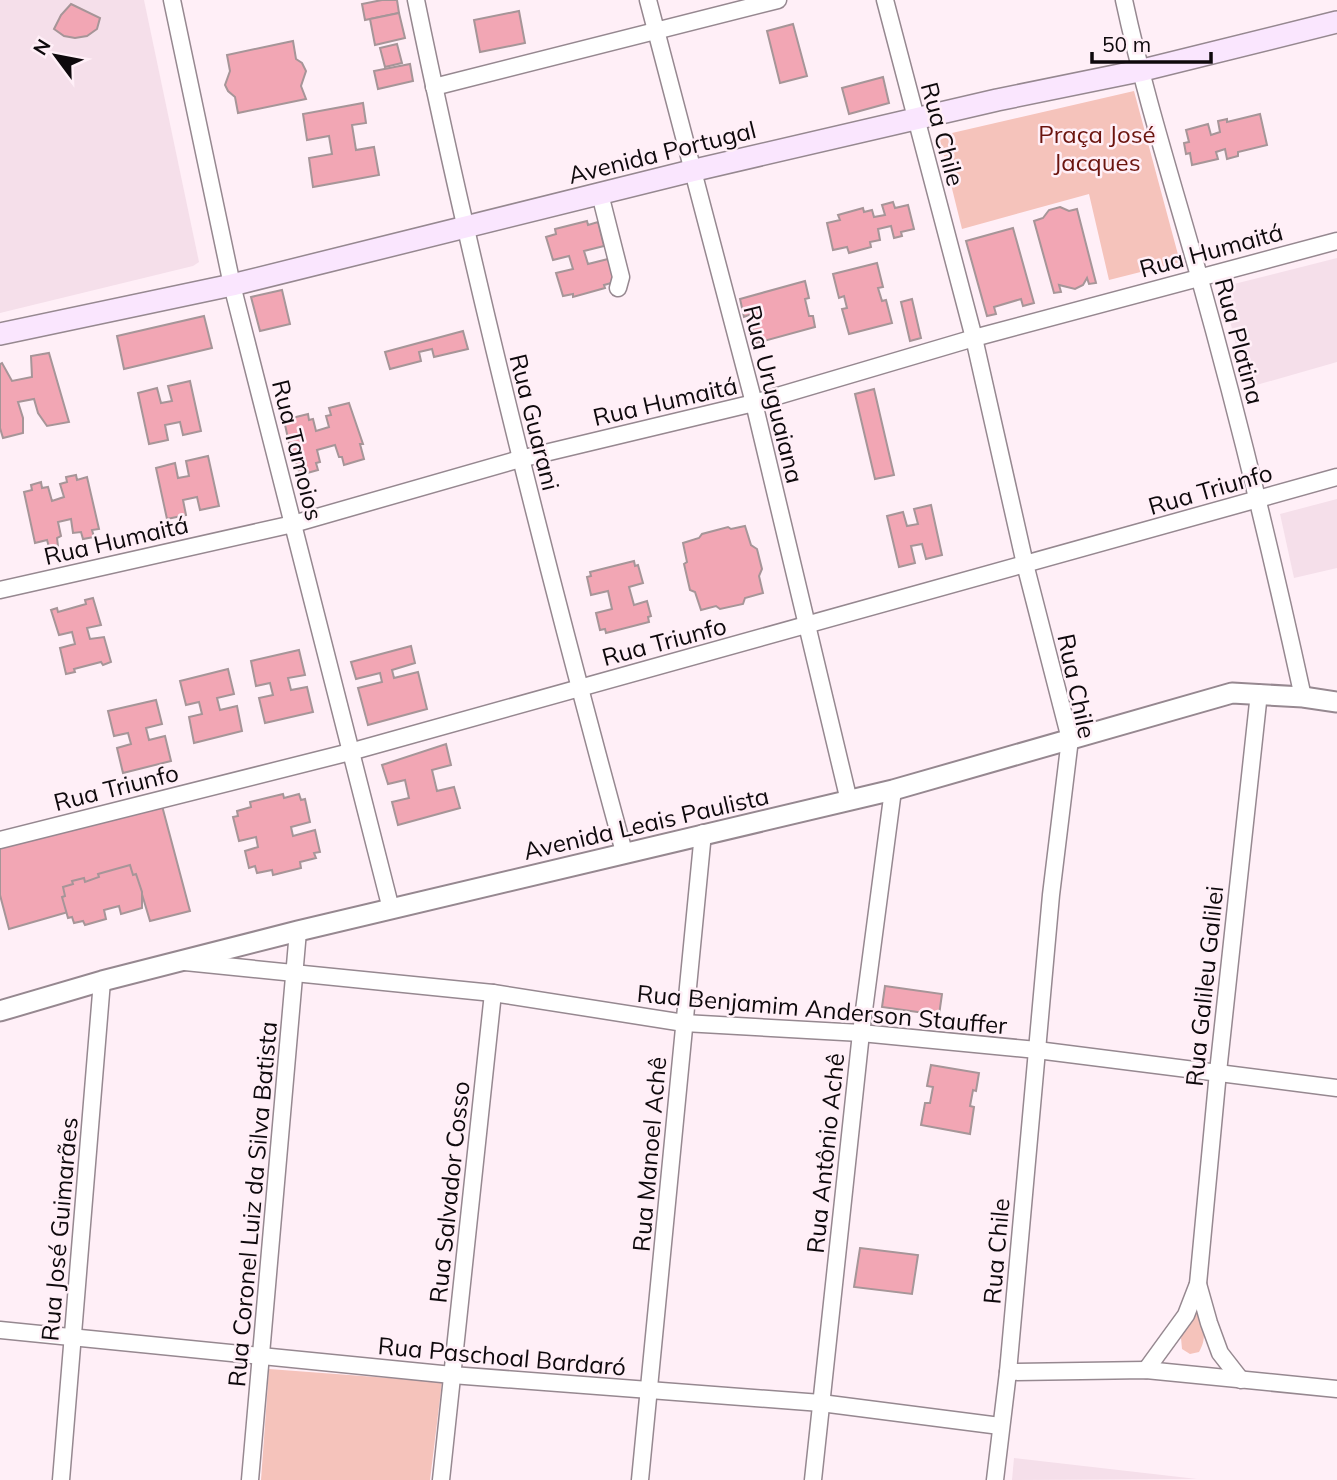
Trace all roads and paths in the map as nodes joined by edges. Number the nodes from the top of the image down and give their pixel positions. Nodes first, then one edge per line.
1 (172, 0) edge
2 (416, 0) edge
3 (648, 0) edge
4 (778, 0) edge
5 (885, 0) edge
6 (1124, 0) edge
7 (1337, 22) edge
8 (658, 30) junction
9 (1139, 71) junction
10 (434, 87) junction
11 (916, 119) junction
12 (691, 170) junction
13 (600, 194) junction
14 (465, 228) junction
15 (1337, 241) edge
16 (1199, 276) junction
17 (232, 285) junction
18 (618, 288) dead end
19 (0, 334) edge
20 (974, 338) junction
21 (754, 403) junction
22 (520, 459) junction
23 (1337, 477) edge
24 (1258, 499) junction
25 (293, 524) junction
26 (1025, 564) junction
27 (0, 590) edge
28 (807, 626) junction
29 (579, 688) junction
30 (1259, 693) junction
31 (1303, 697) junction
32 (1337, 702) edge
33 (1070, 739) junction
34 (351, 752) junction
35 (893, 790) junction
36 (849, 801) junction
37 (704, 833) junction
38 (0, 840) edge
39 (624, 852) junction
40 (391, 909) junction
41 (298, 931) junction
42 (179, 962) junction
43 (294, 974) junction
44 (102, 981) junction
45 (493, 993) junction
46 (1, 1006) edge
47 (684, 1023) junction
48 (861, 1033) junction
49 (1037, 1050) junction
50 (1218, 1072) junction
51 (1337, 1088) edge
52 (1198, 1284) junction
53 (0, 1330) edge
54 (73, 1337) junction
55 (262, 1357) junction
56 (1146, 1370) junction
57 (1008, 1372) junction
58 (452, 1375) junction
59 (1241, 1380) junction
60 (1337, 1389) edge
61 (650, 1392) junction
62 (821, 1403) junction
63 (1000, 1426) junction
64 (61, 1480) edge
65 (250, 1480) edge
66 (441, 1480) edge
67 (640, 1480) edge
68 (813, 1480) edge
69 (995, 1480) edge

1 - 17 street, Rua Tamoios
2 - 10 street, Rua Guarani
3 - 8 street, Rua Uruguaiana
4 - 8 street
5 - 11 street, Rua Chile
6 - 9 street, Rua Platina
7 - 9 main road, Avenida Portugal
8 - 10 street
8 - 12 street, Rua Uruguaiana
9 - 11 main road, Avenida Portugal
9 - 16 street, Rua Platina
10 - 14 street, Rua Guarani
11 - 12 main road, Avenida Portugal
11 - 20 street, Rua Chile
12 - 13 main road, Avenida Portugal
12 - 21 street, Rua Uruguaiana
13 - 14 main road, Avenida Portugal
13 - 18 street
14 - 17 main road, Avenida Portugal
14 - 22 street, Rua Guarani
15 - 16 street, Rua Humaitá
16 - 20 street, Rua Humaitá
16 - 24 street, Rua Platina
17 - 19 main road, Avenida Portugal
17 - 25 street, Rua Tamoios
20 - 21 street, Rua Humaitá
20 - 26 street, Rua Chile
21 - 22 street, Rua Humaitá
21 - 28 street, Rua Uruguaiana
22 - 25 street, Rua Humaitá
22 - 29 street, Rua Guarani
23 - 24 street, Rua Triunfo
24 - 26 street, Rua Triunfo
24 - 31 street, Rua Platina
25 - 27 street, Rua Humaitá
25 - 34 street, Rua Tamoios
26 - 28 street, Rua Triunfo
26 - 33 street, Rua Chile
28 - 29 street, Rua Triunfo
28 - 36 street, Rua Uruguaiana
29 - 34 street, Rua Triunfo
29 - 39 street, Rua Guarani
30 - 31 street, Avenida Leais Paulista
30 - 33 street, Avenida Leais Paulista
30 - 50 street, Rua Galileu Galilei
31 - 32 street, Avenida Leais Paulista
33 - 35 street, Avenida Leais Paulista
33 - 49 street, Rua Chile
34 - 38 street, Rua Triunfo
34 - 40 street, Rua Tamoios
35 - 36 street, Avenida Leais Paulista
35 - 48 street, Rua Antônio Achê
36 - 37 street, Avenida Leais Paulista
37 - 39 street, Avenida Leais Paulista
37 - 47 street, Rua Manoel Achê
39 - 40 street, Avenida Leais Paulista
40 - 41 street, Avenida Leais Paulista
41 - 42 street, Avenida Leais Paulista
41 - 43 street, Rua Coronel Luiz da Silva Batista
42 - 43 street, Rua Benjamim Anderson Stauffer
42 - 44 street, Avenida Leais Paulista
43 - 45 street, Rua Benjamim Anderson Stauffer
43 - 55 street, Rua Coronel Luiz da Silva Batista
44 - 46 street, Avenida Leais Paulista
44 - 54 street, Rua José Guimarães
45 - 47 street, Rua Benjamim Anderson Stauffer
45 - 58 street, Rua Salvador Cosso
47 - 48 street, Rua Benjamim Anderson Stauffer
47 - 61 street, Rua Manoel Achê
48 - 49 street, Rua Benjamim Anderson Stauffer
48 - 62 street, Rua Antônio Achê
49 - 50 street, Rua Benjamim Anderson Stauffer
49 - 57 street, Rua Chile
50 - 51 street, Rua Benjamim Anderson Stauffer
50 - 52 street, Rua Galileu Galilei
52 - 56 street, Rua Galileu Galilei
52 - 59 street, Rua Galileu Galilei
53 - 54 street, Rua Paschoal Bardaró
54 - 55 street, Rua Paschoal Bardaró
54 - 64 street, Rua José Guimarães
55 - 58 street, Rua Paschoal Bardaró
55 - 65 street, Rua Coronel Luiz da Silva Batista
56 - 57 street
56 - 59 street
57 - 63 street, Rua Chile
58 - 61 street, Rua Paschoal Bardaró
58 - 66 street, Rua Salvador Cosso
59 - 60 street
61 - 62 street, Rua Paschoal Bardaró
61 - 67 street, Rua Manoel Achê
62 - 63 street, Rua Paschoal Bardaró
62 - 68 street, Rua Antônio Achê
63 - 69 street, Rua Chile

